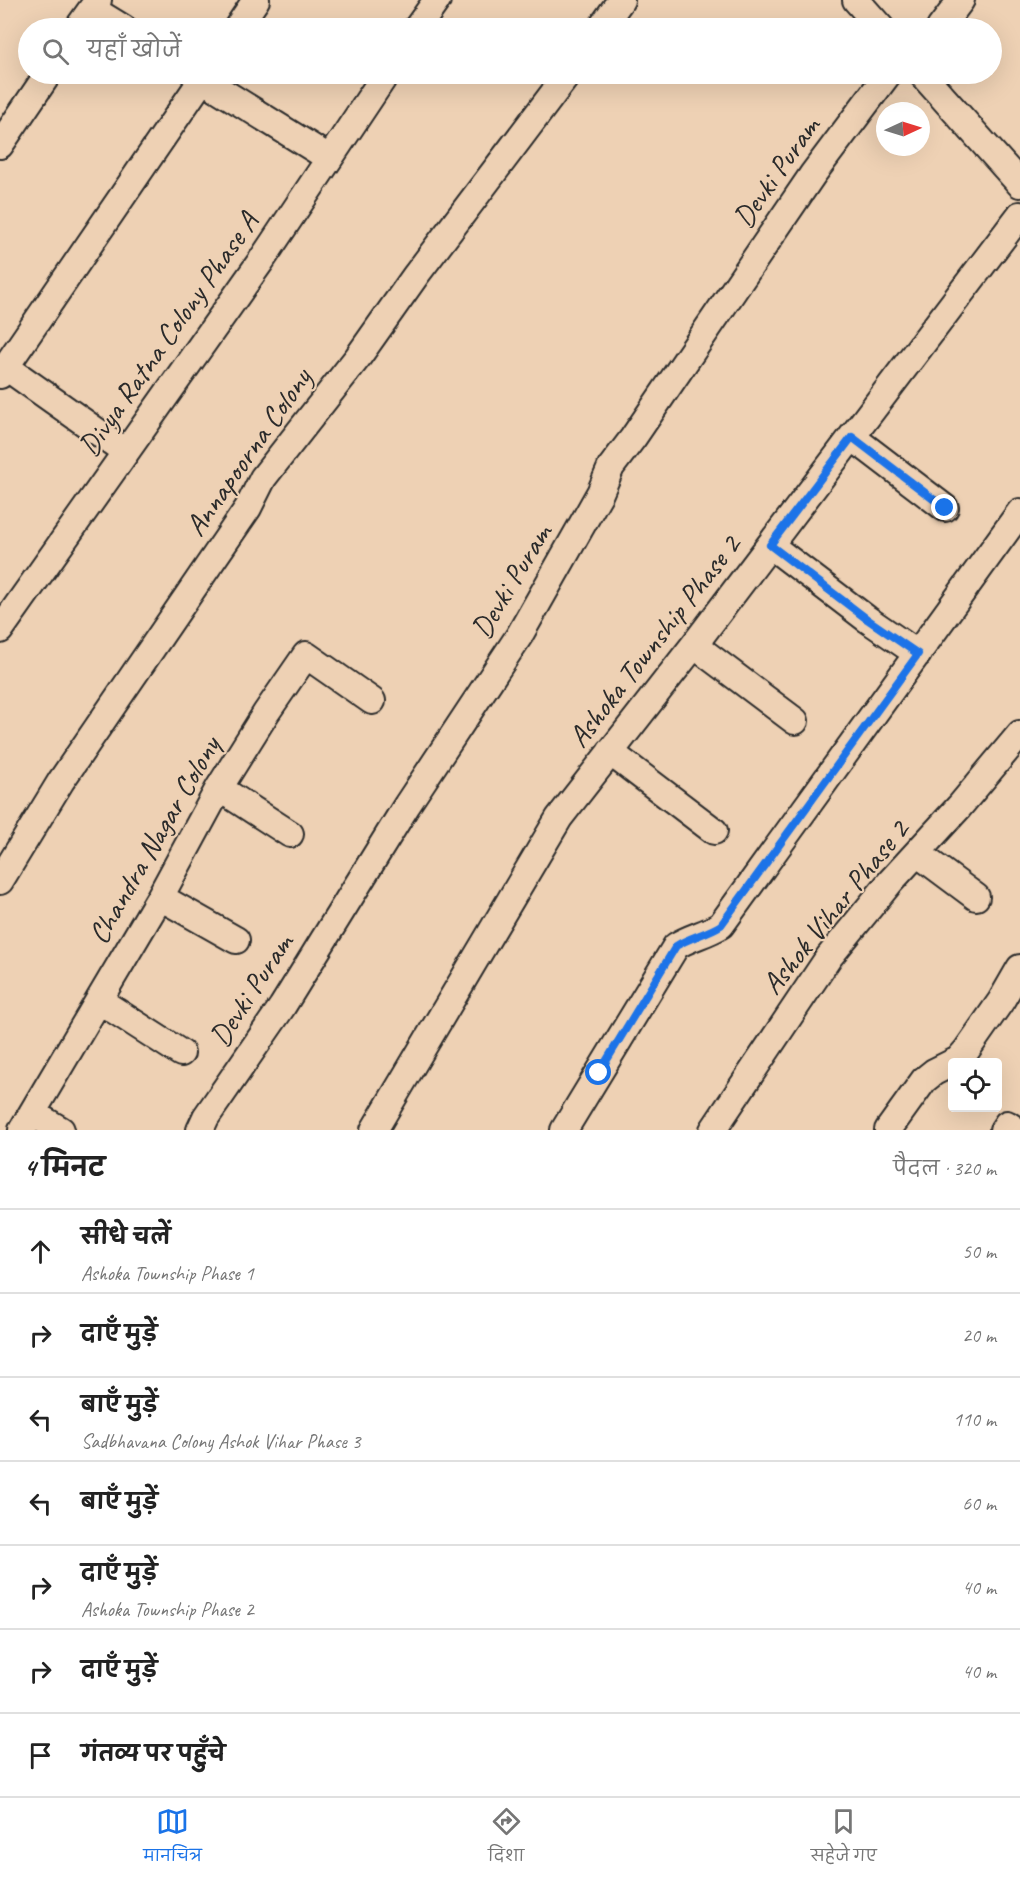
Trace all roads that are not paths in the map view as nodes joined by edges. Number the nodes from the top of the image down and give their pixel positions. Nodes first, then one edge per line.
1 (256, 0) edge
2 (437, 0) edge
3 (621, 0) edge
4 (856, 0) edge
5 (962, 0) edge
6 (244, 18) edge
7 (424, 18) edge
8 (608, 18) edge
9 (872, 18) edge
10 (948, 18) edge
11 (41, 84) edge
12 (194, 84) edge
13 (214, 84) edge
14 (379, 84) edge
15 (560, 84) edge
16 (880, 84) edge
17 (931, 84) edge
18 (0, 145) edge
19 (329, 158) junction
20 (1020, 184) edge
21 (1020, 215) edge
22 (3, 371) edge
23 (852, 437) junction
24 (126, 452) junction
25 (945, 508) dead end
26 (1020, 513) edge
27 (770, 545) junction
28 (0, 630) edge
29 (694, 645) junction
30 (918, 654) junction
31 (372, 701) dead end
32 (795, 720) dead end
33 (1020, 734) edge
34 (610, 752) junction
35 (219, 788) junction
36 (714, 831) dead end
37 (290, 834) dead end
38 (917, 853) junction
39 (0, 881) edge
40 (160, 897) junction
41 (976, 897) dead end
42 (236, 939) dead end
43 (1020, 968) edge
44 (100, 1000) junction
45 (181, 1053) dead end
46 (27, 1122) edge
47 (61, 1130) edge
48 (200, 1130) edge
49 (374, 1130) edge
50 (564, 1130) edge
51 (713, 1130) edge
52 (888, 1130) edge
53 (1003, 1130) edge
54 (1016, 1130) edge

1 - 6 street
2 - 7 street
3 - 8 street
4 - 9 street
5 - 10 street
11 - 18 street
12 - 22 street
13 - 19 street
14 - 19 street, Divya Ratna Colony Phase A
15 - 39 street, Annapoorna Colony
16 - 48 street, Devki Puram
17 - 20 street
19 - 24 street, Divya Ratna Colony Phase A
21 - 23 street, Ashoka Township Phase 2
22 - 24 street
23 - 25 street
23 - 27 street, Ashoka Township Phase 2
24 - 28 street, Divya Ratna Colony Phase A
26 - 30 street
27 - 29 street, Ashoka Township Phase 2
27 - 30 street
29 - 32 street
29 - 34 street, Ashoka Township Phase 2
30 - 50 street
31 - 35 street, Chandra Nagar Colony
33 - 38 street, Ashok Vihar Phase 2
34 - 36 street
34 - 49 street, Ashoka Township Phase 2
35 - 37 street
35 - 40 street, Chandra Nagar Colony
38 - 41 street
38 - 51 street, Ashok Vihar Phase 2
40 - 42 street
40 - 44 street, Chandra Nagar Colony
43 - 52 street
44 - 45 street
44 - 46 street, Chandra Nagar Colony
46 - 47 street
53 - 54 street

